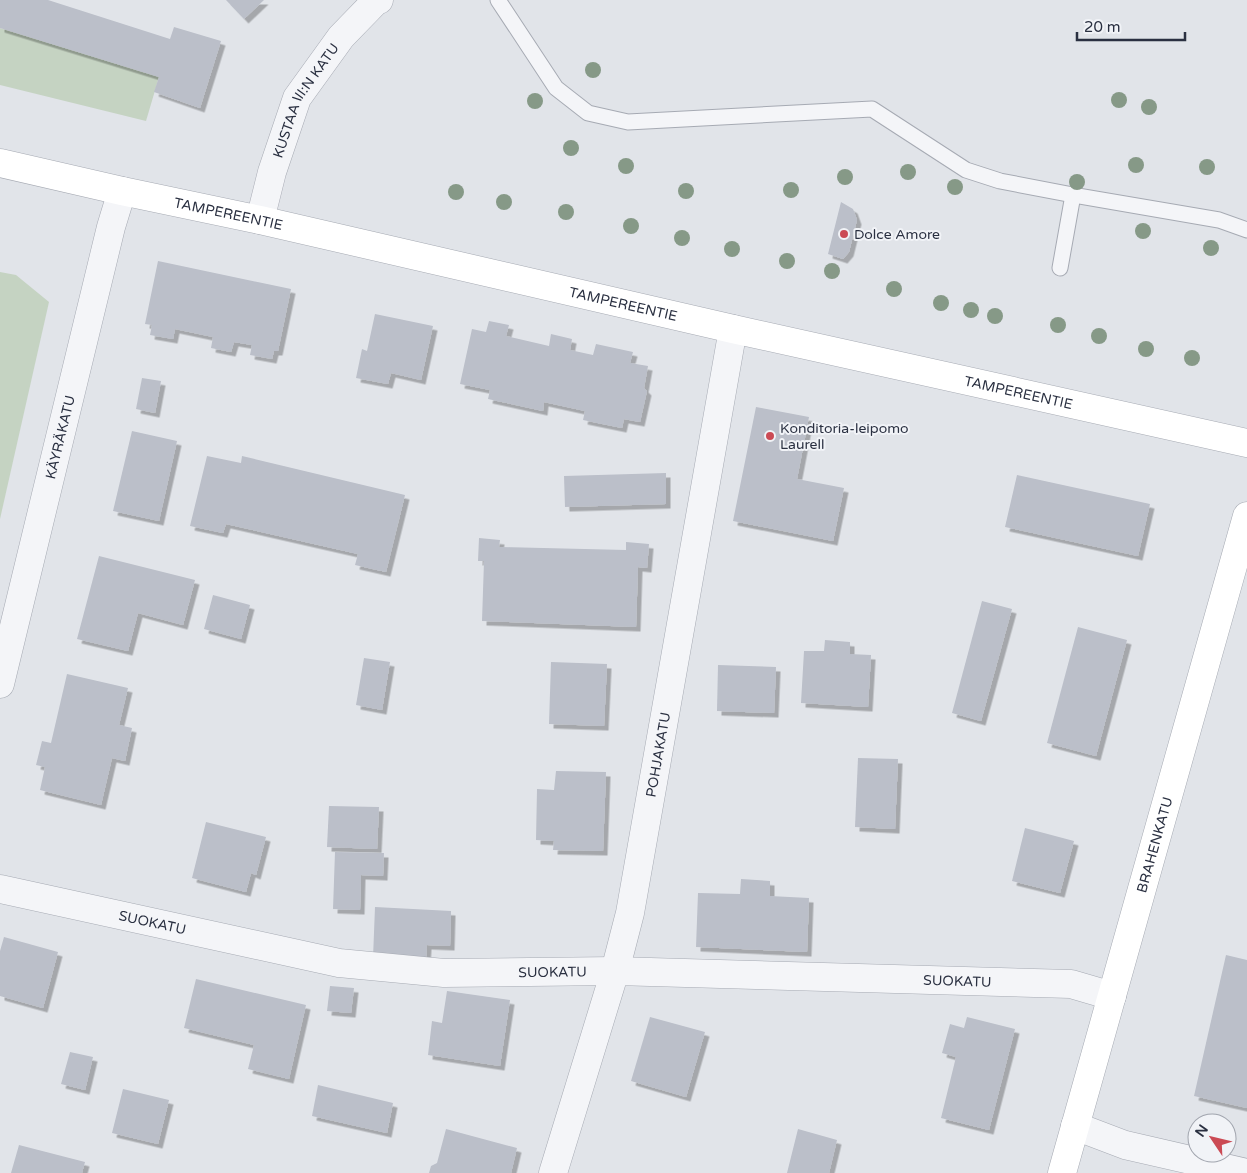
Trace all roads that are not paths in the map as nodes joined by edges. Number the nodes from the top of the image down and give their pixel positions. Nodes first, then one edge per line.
1 (379, 0) edge
2 (498, 0) edge
3 (0, 163) edge
4 (122, 191) junction
5 (1073, 195) junction
6 (260, 220) junction
7 (1247, 230) edge
8 (1060, 268) dead end
9 (733, 329) junction
10 (1247, 443) edge
11 (1247, 516) edge
12 (0, 684) edge
13 (0, 889) edge
14 (615, 971) junction
15 (1112, 996) junction
16 (1075, 1126) junction
17 (553, 1173) edge
18 (1062, 1173) edge
19 (1247, 1173) edge

1 - 6 street, KUSTAA III:N KATU
2 - 5 lane
3 - 4 main road, TAMPEREENTIE
4 - 6 main road, TAMPEREENTIE
4 - 12 street, KÄYRÄKATU
5 - 7 lane
5 - 8 lane
6 - 9 main road, TAMPEREENTIE
9 - 10 main road, TAMPEREENTIE
9 - 14 street, POHJAKATU
11 - 15 main road, BRAHENKATU
13 - 14 street, SUOKATU
14 - 15 street, SUOKATU
14 - 17 street, POHJAKATU
15 - 16 main road, BRAHENKATU
16 - 18 main road, BRAHENKATU
16 - 19 street

